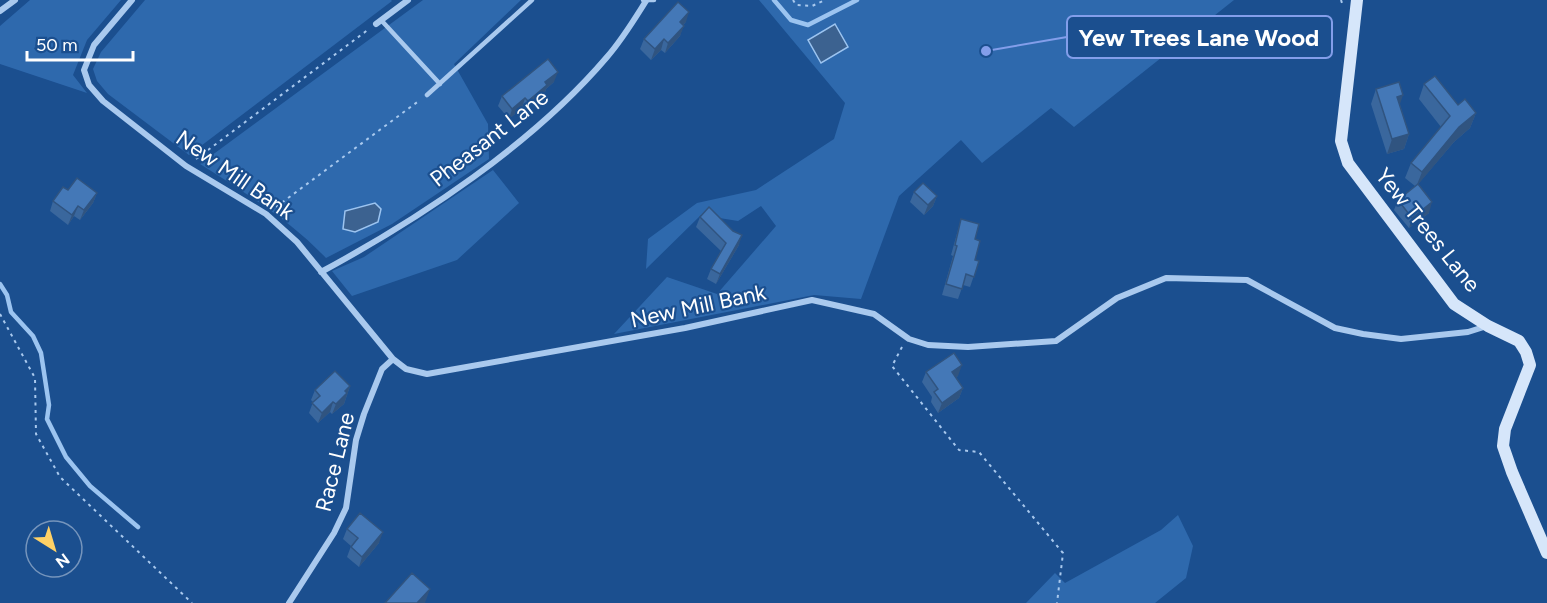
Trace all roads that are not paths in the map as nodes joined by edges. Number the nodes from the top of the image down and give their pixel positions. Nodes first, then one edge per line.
1 (15, 0) edge
2 (132, 0) edge
3 (532, 0) edge
4 (647, 0) edge
5 (1357, 0) edge
6 (404, 1) edge
7 (0, 12) edge
8 (378, 22) joint
9 (440, 84) junction
10 (427, 95) road end
11 (321, 272) junction
12 (1488, 326) junction
13 (393, 359) junction
14 (1547, 553) edge
15 (289, 603) edge

1 - 7 street
2 - 11 street, New Mill Bank
3 - 9 lane
4 - 11 street, Pheasant Lane
5 - 12 street, Yew Trees Lane
6 - 8 street
8 - 9 lane
9 - 10 lane
11 - 13 street, New Mill Bank
12 - 13 street, New Mill Bank
12 - 14 street, Yew Trees Lane
13 - 15 street, Race Lane

